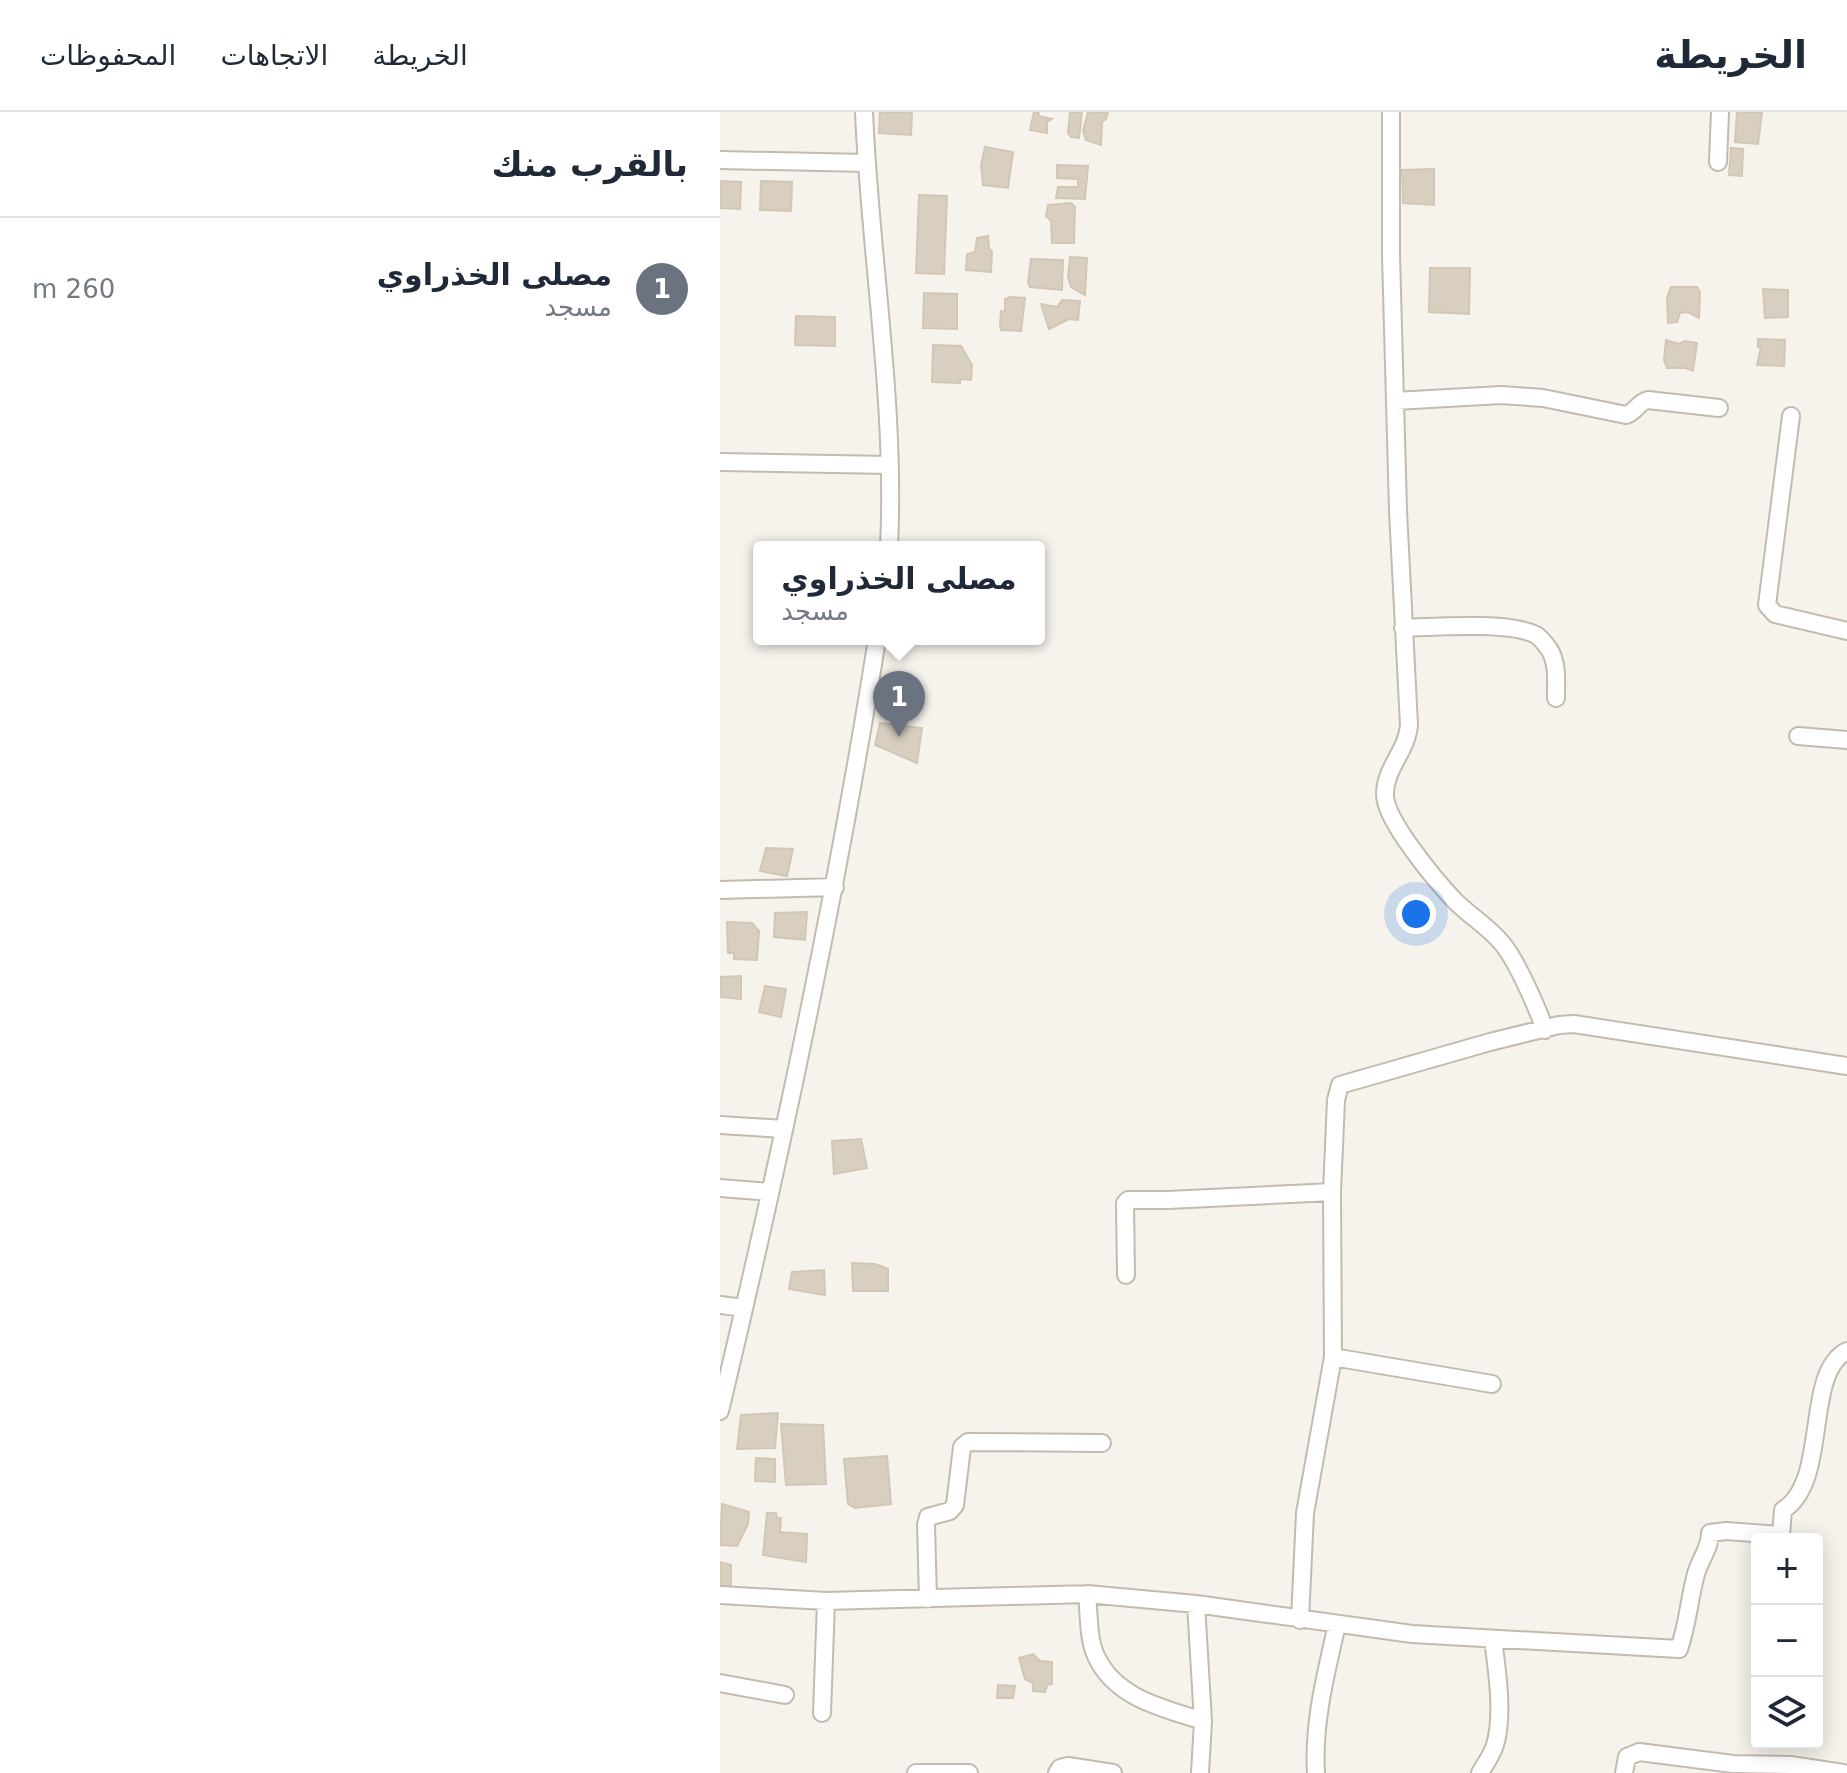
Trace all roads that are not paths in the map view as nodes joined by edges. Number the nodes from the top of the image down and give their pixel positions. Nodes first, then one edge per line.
1 (864, 112) edge
2 (1391, 112) edge
3 (1720, 112) edge
4 (720, 160) edge
5 (1718, 162) dead end
6 (867, 163) junction
7 (1395, 401) junction
8 (1719, 408) dead end
9 (1791, 416) dead end
10 (720, 462) edge
11 (890, 465) junction
12 (889, 541) edge
13 (1403, 628) junction
14 (1847, 631) edge
15 (876, 645) edge
16 (1556, 698) dead end
17 (1798, 736) dead end
18 (1847, 740) edge
19 (835, 887) junction
20 (720, 890) edge
21 (1545, 1030) junction
22 (1847, 1066) edge
23 (720, 1125) edge
24 (784, 1129) junction
25 (720, 1188) edge
26 (770, 1192) junction
27 (1332, 1192) junction
28 (1126, 1275) dead end
29 (720, 1305) edge
30 (744, 1308) junction
31 (1847, 1351) edge
32 (1333, 1357) junction
33 (1492, 1384) dead end
34 (721, 1406) edge
35 (1102, 1443) dead end
36 (1087, 1594) junction
37 (720, 1595) edge
38 (928, 1599) junction
39 (826, 1601) junction
40 (1196, 1604) junction
41 (1300, 1620) junction
42 (1337, 1624) junction
43 (1493, 1639) junction
44 (720, 1683) edge
45 (785, 1695) dead end
46 (822, 1713) dead end
47 (1203, 1721) junction
48 (916, 1773) edge
49 (969, 1773) edge
50 (1057, 1773) edge
51 (1113, 1773) edge
52 (1200, 1773) edge
53 (1316, 1773) edge
54 (1480, 1773) edge
55 (1624, 1773) edge
56 (1843, 1773) edge

1 - 6 street
2 - 7 street
3 - 5 street
4 - 6 street
6 - 11 street
7 - 8 street
7 - 13 street
9 - 14 street
10 - 11 street
11 - 12 street
13 - 16 street
13 - 21 street
15 - 19 street
17 - 18 street
19 - 20 street
19 - 24 street
21 - 22 street
21 - 27 street
23 - 24 street
24 - 26 street
25 - 26 street
26 - 30 street
27 - 28 street
27 - 32 street
29 - 30 street
30 - 34 street
31 - 43 street
32 - 33 street
32 - 41 street
35 - 38 street
36 - 38 street
36 - 40 street
36 - 47 street
37 - 39 street
38 - 39 street
39 - 46 street
40 - 41 street
40 - 47 street
41 - 42 street
42 - 43 street
42 - 53 street
43 - 54 street
44 - 45 street
47 - 52 street
48 - 49 street
50 - 51 street
55 - 56 street

